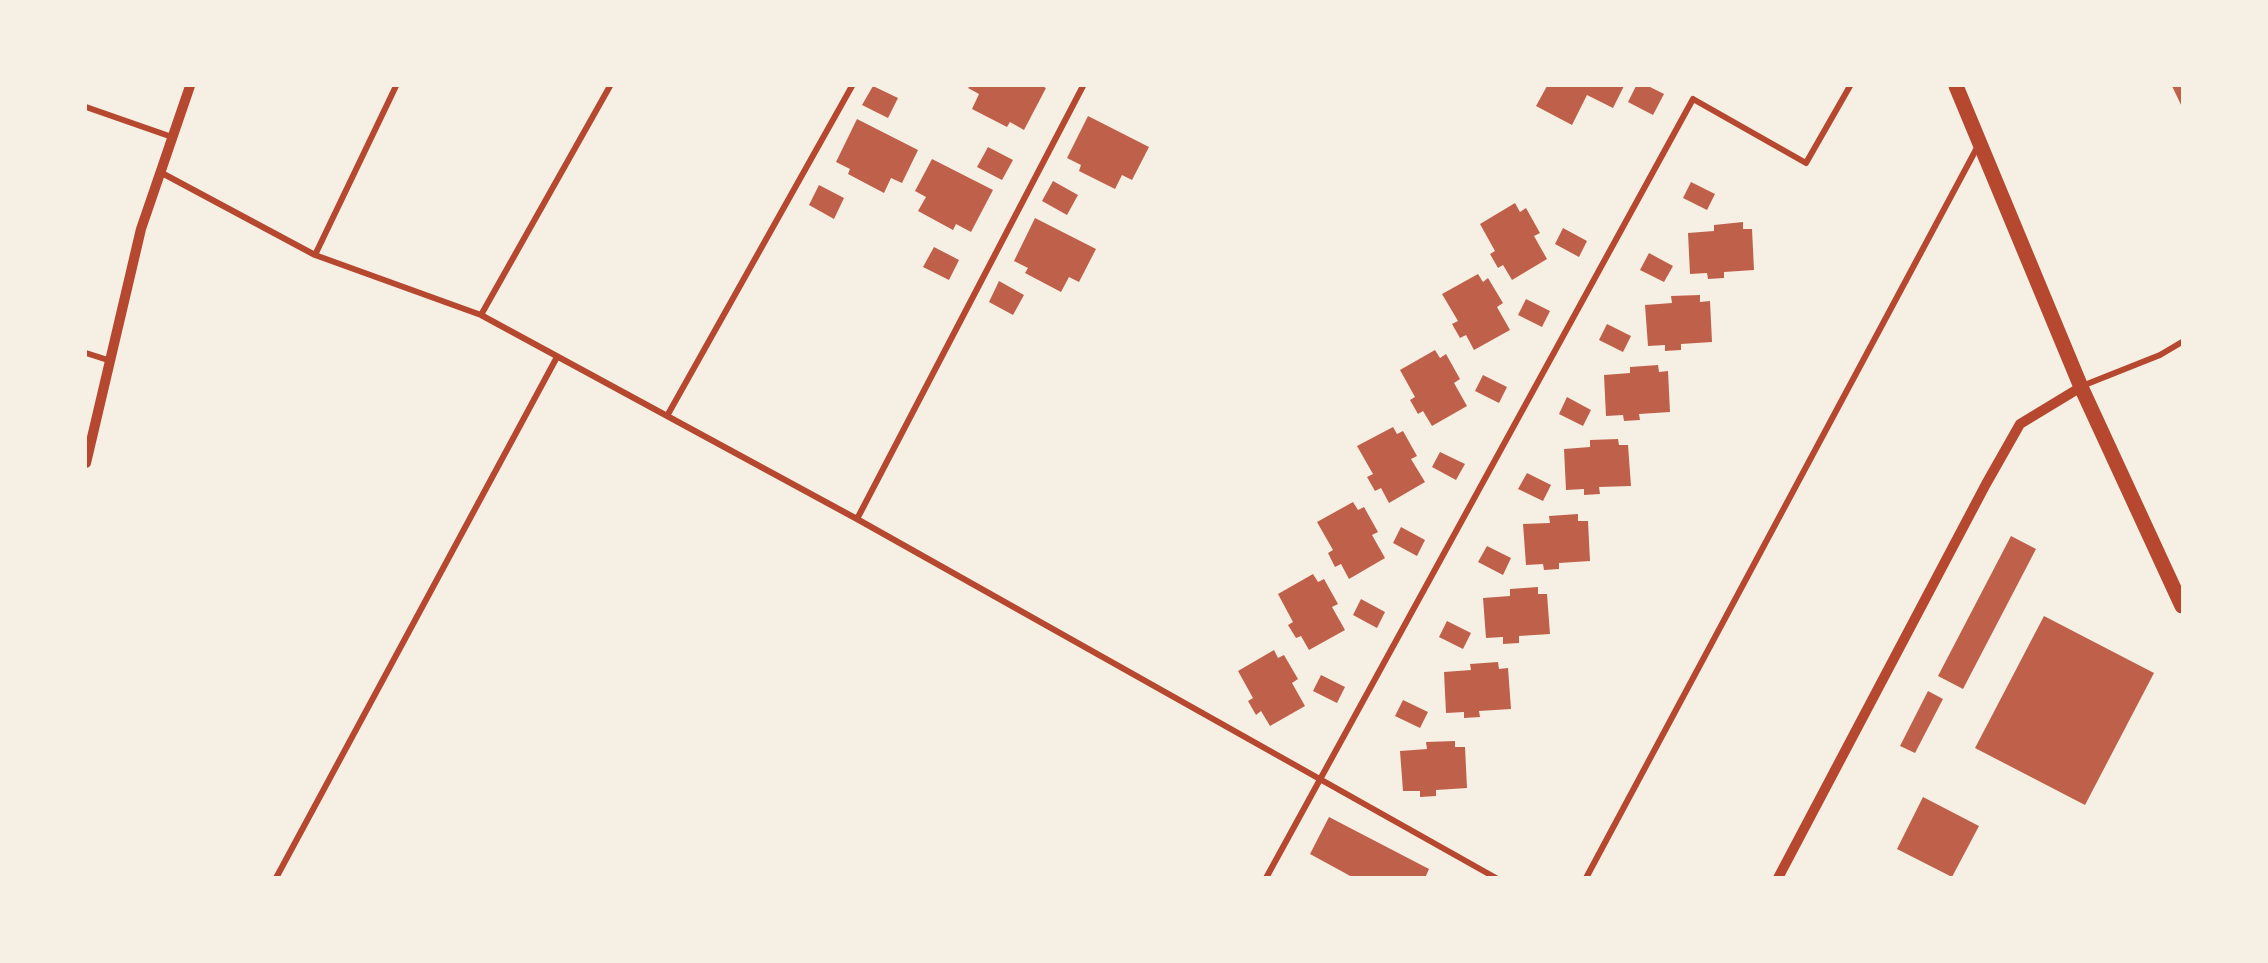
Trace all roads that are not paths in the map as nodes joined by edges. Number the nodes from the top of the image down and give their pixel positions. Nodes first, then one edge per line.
1 (190, 86) edge
2 (396, 86) edge
3 (610, 86) edge
4 (852, 86) edge
5 (1083, 86) edge
6 (1850, 86) edge
7 (1956, 86) edge
8 (86, 107) edge
9 (172, 137) junction
10 (1981, 141) junction
11 (160, 171) junction
12 (315, 255) junction
13 (481, 315) junction
14 (2182, 342) edge
15 (86, 353) edge
16 (558, 357) junction
17 (111, 362) junction
18 (2081, 387) junction
19 (667, 416) junction
20 (86, 463) edge
21 (857, 519) junction
22 (2182, 606) edge
23 (1319, 779) junction
24 (276, 878) edge
25 (1266, 878) edge
26 (1496, 878) edge
27 (1586, 878) edge
28 (1778, 878) edge

1 - 9 street
2 - 12 street
3 - 13 street
4 - 19 street
5 - 21 street
6 - 23 street
7 - 10 main road
8 - 9 street
9 - 11 street
10 - 18 main road
10 - 27 street
11 - 12 street
11 - 17 street
12 - 13 street
13 - 16 street
14 - 18 street
15 - 17 street
16 - 19 street
16 - 24 street
17 - 20 street
18 - 22 main road
18 - 28 street
19 - 21 street
21 - 23 street
23 - 25 street
23 - 26 street

